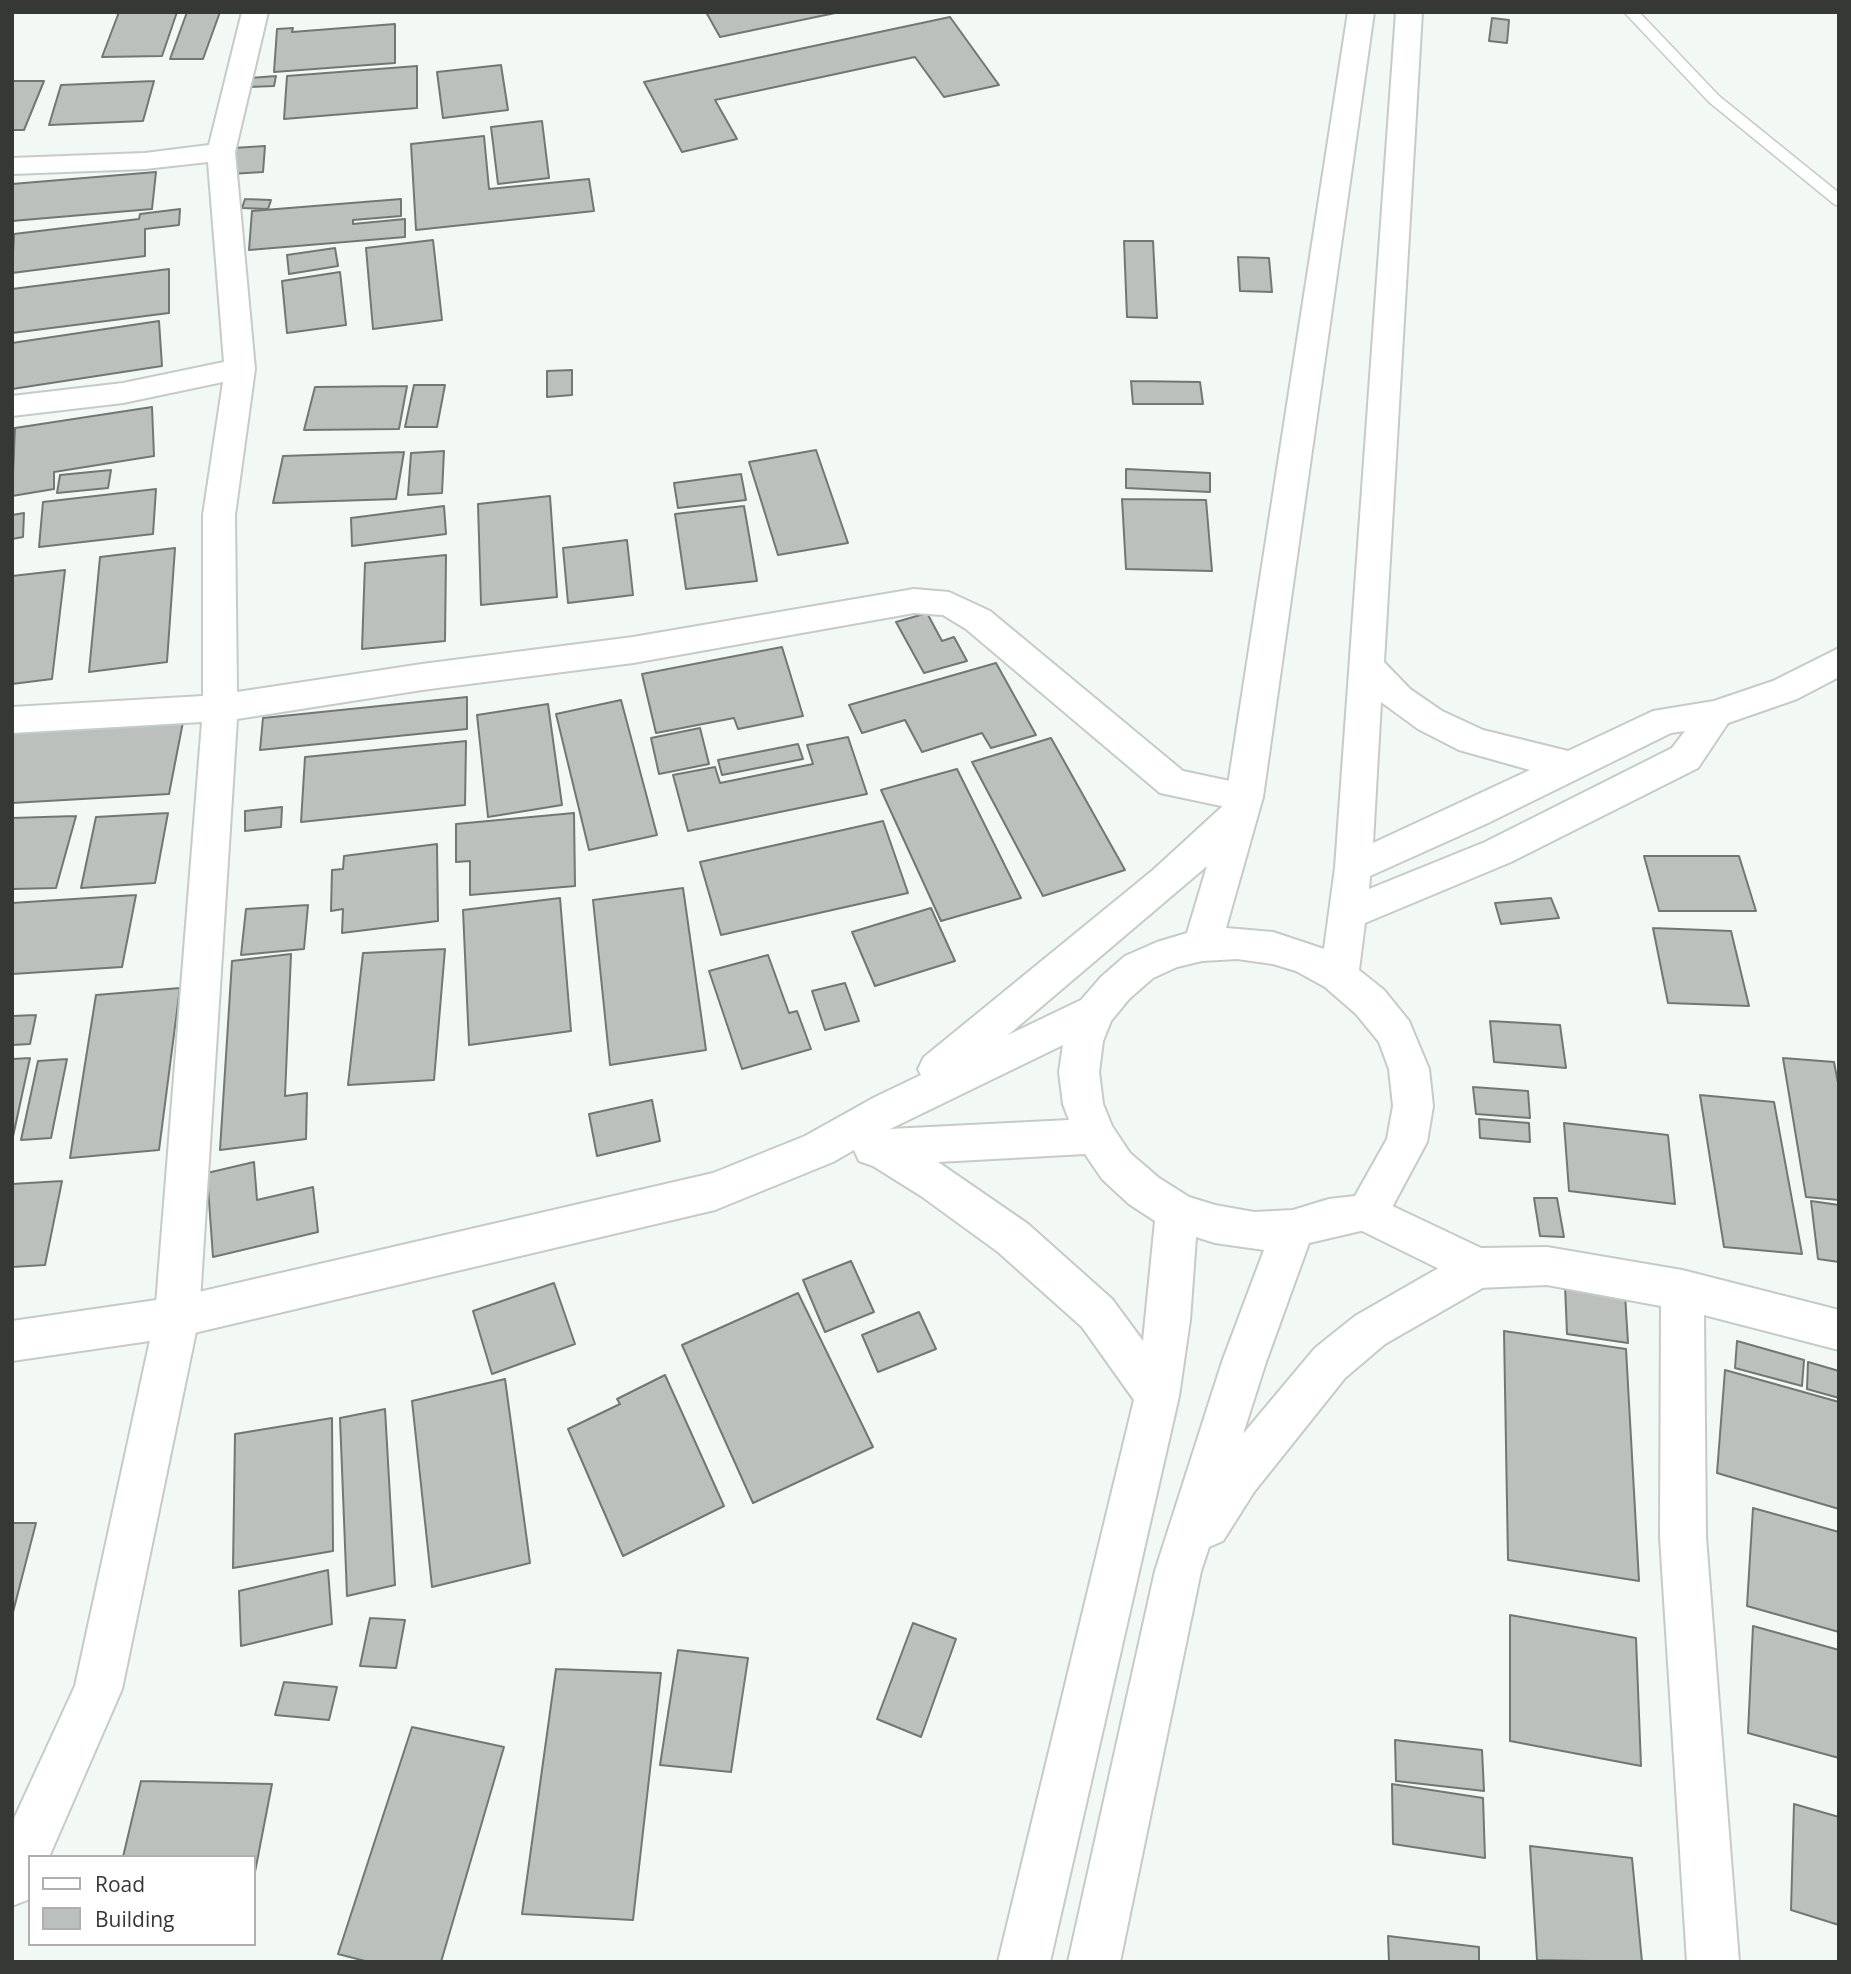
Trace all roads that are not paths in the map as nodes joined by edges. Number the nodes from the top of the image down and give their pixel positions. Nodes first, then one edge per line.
1 (255, 12) edge
2 (1361, 12) edge
3 (1409, 12) edge
4 (1631, 12) edge
5 (221, 152) junction
6 (12, 166) edge
7 (1839, 201) edge
8 (240, 369) junction
9 (12, 406) edge
10 (1839, 661) edge
11 (1366, 665) junction
12 (220, 708) junction
13 (1716, 713) junction
14 (12, 720) edge
15 (1572, 766) junction
16 (1242, 805) junction
17 (1353, 868) junction
18 (1346, 914) junction
19 (1202, 944) junction
20 (1339, 976) junction
21 (1096, 1012) junction
22 (884, 1129) junction
23 (1096, 1136) junction
24 (1177, 1212) junction
25 (1367, 1213) junction
26 (1293, 1229) junction
27 (1478, 1268) junction
28 (1682, 1290) junction
29 (177, 1317) junction
30 (1839, 1330) edge
31 (12, 1341) edge
32 (1157, 1396) junction
33 (1178, 1571) junction
34 (12, 1881) edge
35 (1024, 1962) edge
36 (1094, 1962) edge
37 (1713, 1962) edge

1 - 5 main road
2 - 16 main road
3 - 11 main road
4 - 7 lane
5 - 6 main road
5 - 8 main road
8 - 9 main road
8 - 12 main road
10 - 13 main road
11 - 15 main road
11 - 17 main road
12 - 14 main road
12 - 16 main road
12 - 29 main road
13 - 15 main road
13 - 18 main road
15 - 17 main road
16 - 19 main road
16 - 22 main road
17 - 18 main road
18 - 20 main road
19 - 20 main road
19 - 21 main road
20 - 25 main road
21 - 22 main road
21 - 23 main road
22 - 23 main road
22 - 29 main road
22 - 32 main road
23 - 24 main road
24 - 26 main road
24 - 32 main road
25 - 26 main road
25 - 27 main road
26 - 33 main road
27 - 28 main road
27 - 33 main road
28 - 30 main road
28 - 37 main road
29 - 31 main road
29 - 34 main road
32 - 35 main road
33 - 36 main road

